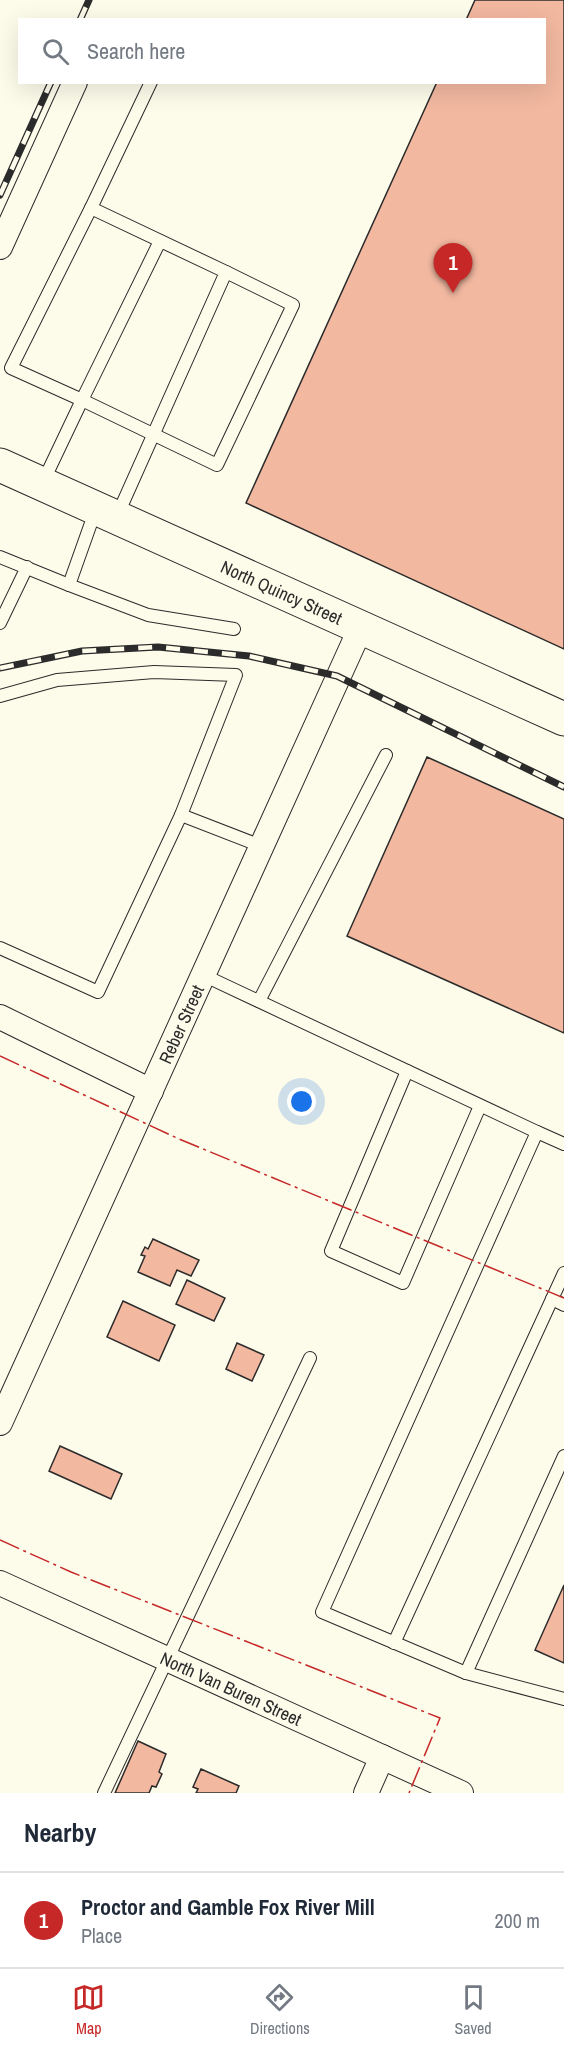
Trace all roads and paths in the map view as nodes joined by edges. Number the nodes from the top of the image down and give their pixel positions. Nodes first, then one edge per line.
1 (74, 84) edge
2 (150, 84) edge
3 (91, 208) junction
4 (160, 241) junction
5 (0, 247) edge
6 (226, 272) junction
7 (81, 400) junction
8 (152, 435) junction
9 (0, 465) edge
10 (42, 484) junction
11 (106, 512) junction
12 (0, 557) edge
13 (27, 567) junction
14 (69, 585) junction
15 (0, 623) edge
16 (361, 627) junction
17 (234, 629) dead end
18 (0, 696) edge
19 (564, 719) edge
20 (386, 756) dead end
21 (181, 815) junction
22 (261, 846) junction
23 (0, 948) edge
24 (203, 975) junction
25 (259, 1001) junction
26 (0, 1017) edge
27 (406, 1071) junction
28 (151, 1091) junction
29 (480, 1106) junction
30 (537, 1132) junction
31 (564, 1144) edge
32 (564, 1273) edge
33 (552, 1299) junction
34 (564, 1305) edge
35 (310, 1358) dead end
36 (0, 1423) edge
37 (564, 1456) edge
38 (0, 1583) edge
39 (394, 1643) junction
40 (166, 1657) junction
41 (466, 1672) junction
42 (564, 1699) edge
43 (382, 1757) junction
44 (104, 1793) edge
45 (366, 1793) edge
46 (461, 1793) edge

1 - 5 street
2 - 3 lane
3 - 4 lane
3 - 7 lane
4 - 6 lane
4 - 7 lane
6 - 8 lane
6 - 8 lane
7 - 8 lane
7 - 10 lane
8 - 11 lane
9 - 10 street, North Quincy Street
10 - 11 street, North Quincy Street
11 - 14 lane
11 - 16 street, North Quincy Street
12 - 13 lane
13 - 14 lane
13 - 15 lane
14 - 17 lane
16 - 19 street, North Quincy Street
16 - 22 street, Reber Street
18 - 21 lane
20 - 25 lane
21 - 22 lane
21 - 23 lane
22 - 24 street, Reber Street
24 - 25 lane
24 - 28 street, Reber Street
25 - 27 lane
26 - 28 street
27 - 29 lane
27 - 29 lane
28 - 36 street, Reber Street
29 - 30 lane
30 - 31 lane
30 - 39 lane
32 - 33 lane
33 - 34 lane
33 - 39 lane
35 - 40 lane
37 - 41 lane
38 - 40 street, North Van Buren Street
39 - 41 lane
40 - 43 street, North Van Buren Street
40 - 44 lane
41 - 42 lane
43 - 45 street
43 - 46 street, North Van Buren Street

